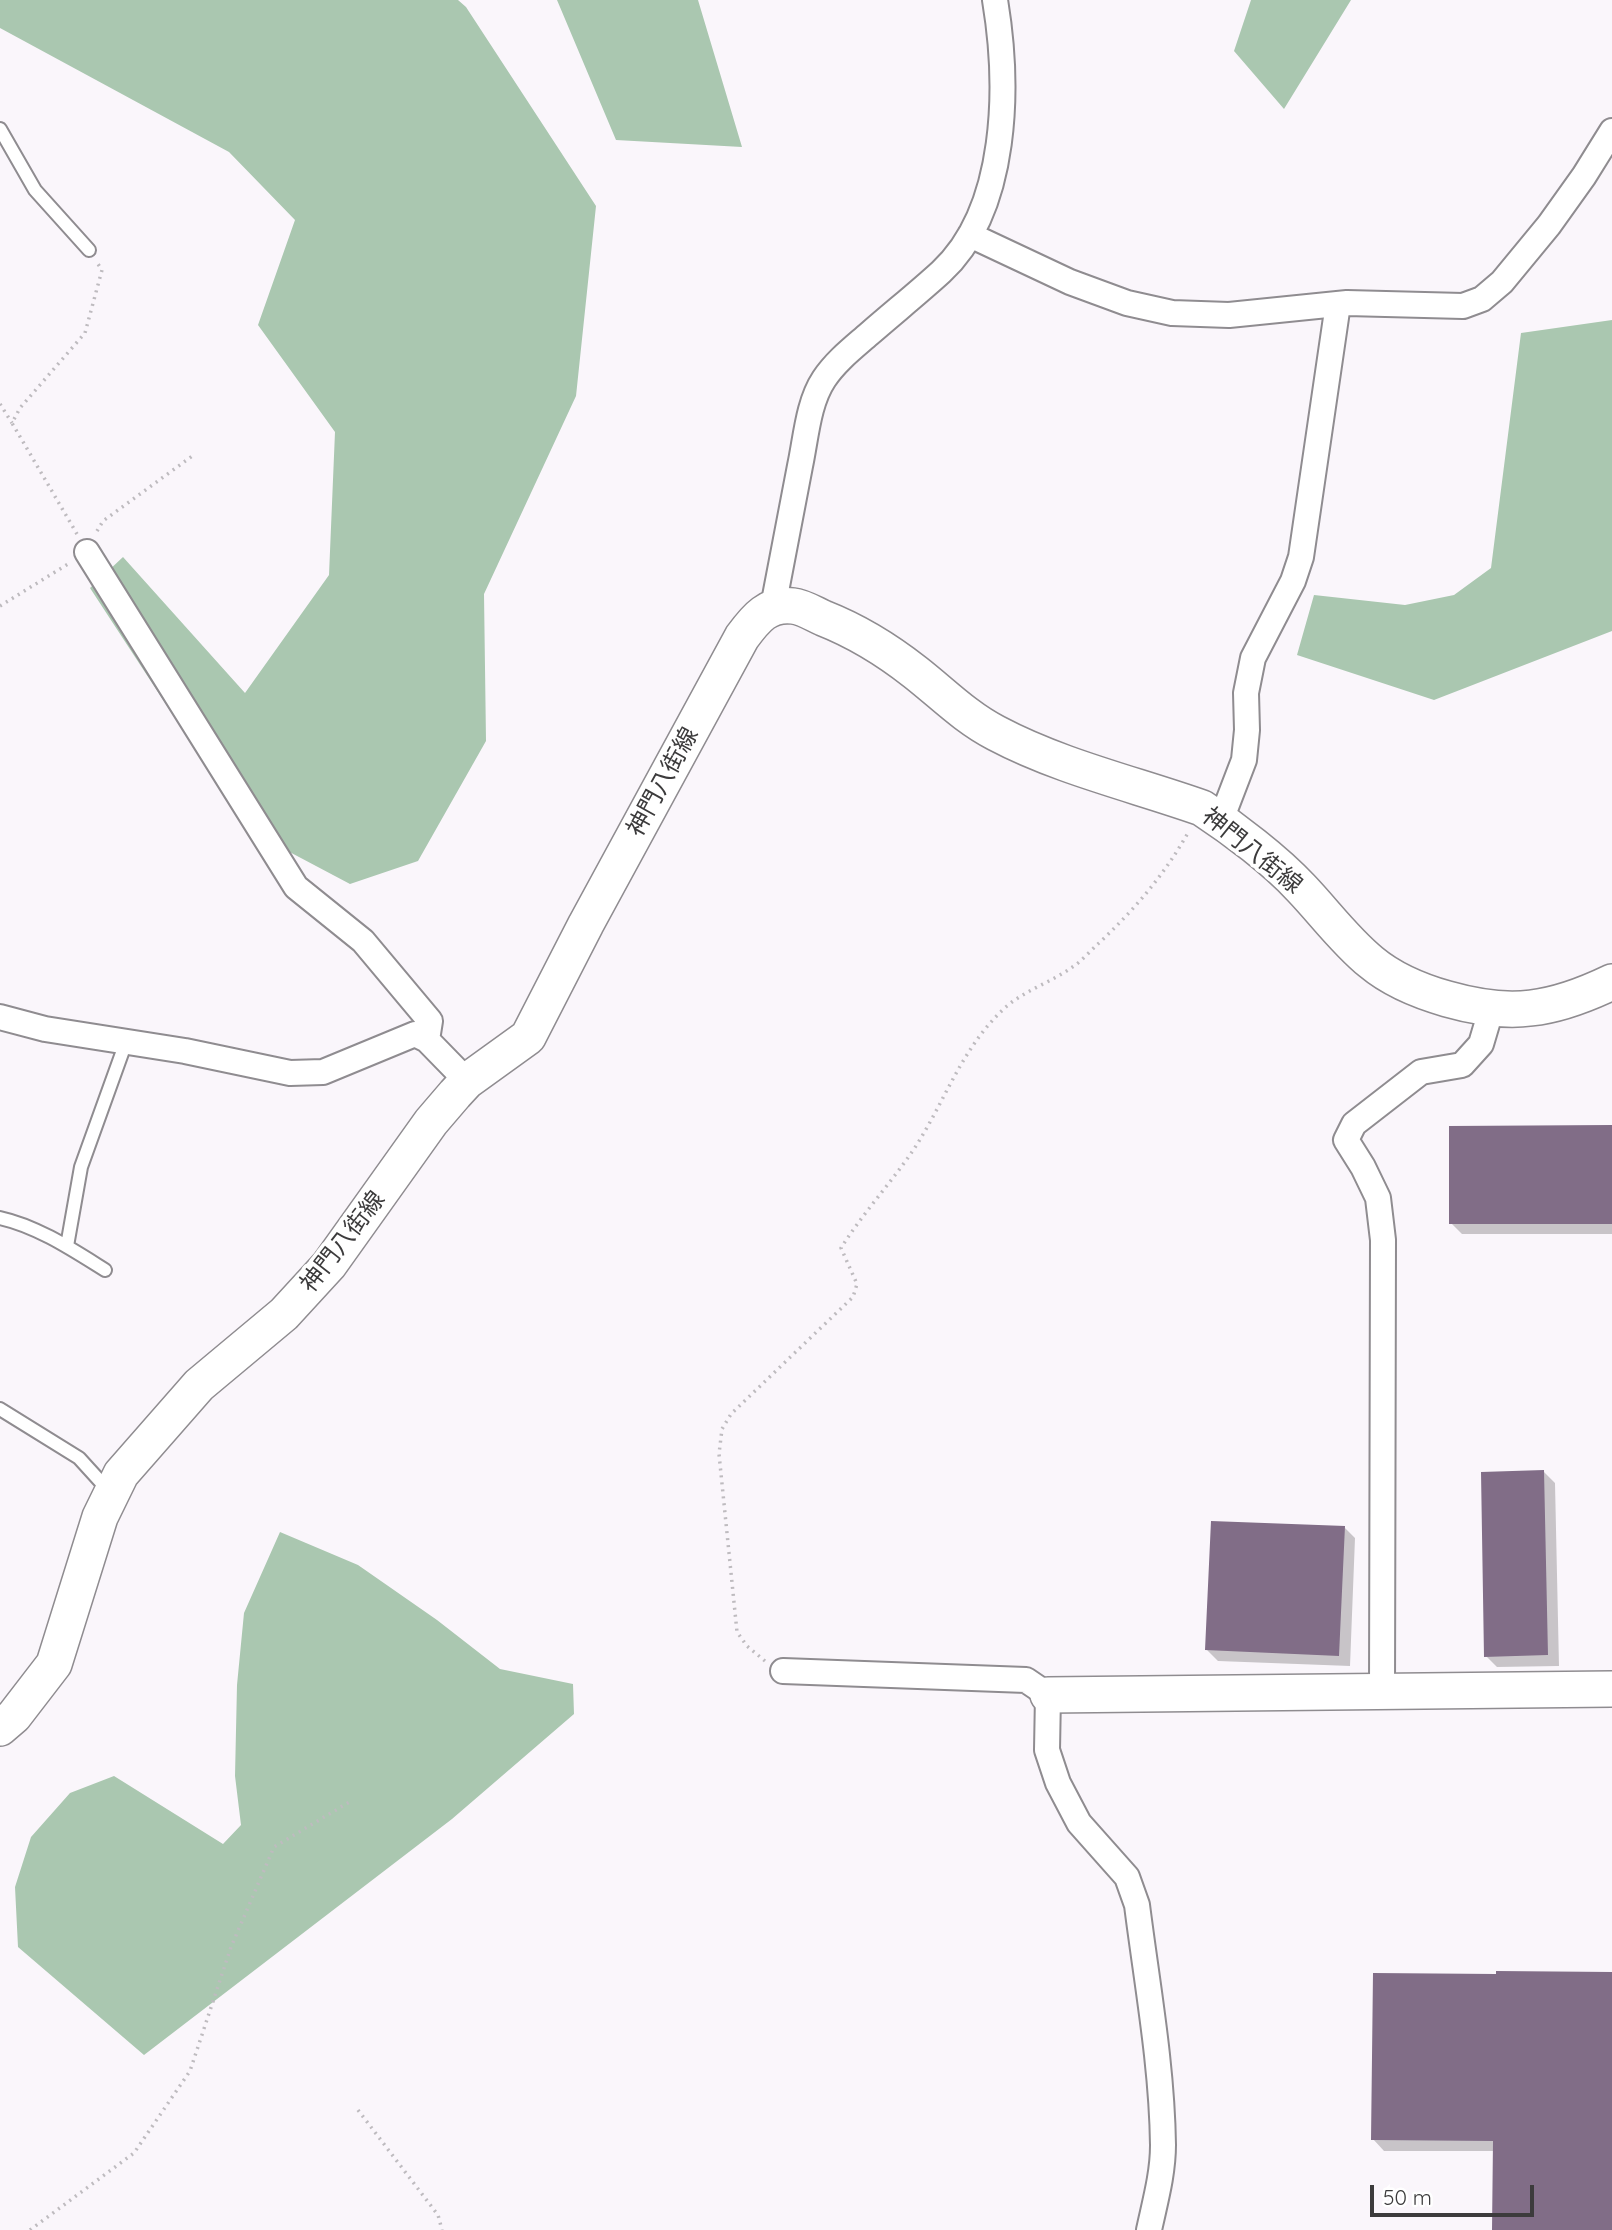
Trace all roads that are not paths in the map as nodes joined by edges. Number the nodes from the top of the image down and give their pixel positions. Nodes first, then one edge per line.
1 (995, 0) edge
2 (0, 130) edge
3 (1612, 131) edge
4 (970, 235) junction
5 (89, 250) road end
6 (1338, 304) junction
7 (87, 552) road end
8 (774, 607) junction
9 (1211, 814) junction
10 (1612, 982) edge
11 (1492, 1007) junction
12 (0, 1017) edge
13 (427, 1040) junction
14 (127, 1042) junction
15 (467, 1082) junction
16 (0, 1218) edge
17 (67, 1246) junction
18 (105, 1270) dead end
19 (0, 1409) edge
20 (111, 1494) junction
21 (783, 1671) road end
22 (1612, 1689) edge
23 (1382, 1691) junction
24 (1048, 1695) junction
25 (0, 1728) edge
26 (1149, 2230) edge

1 - 4 street
2 - 5 lane
3 - 6 street
4 - 6 street
4 - 8 street
6 - 9 street
7 - 13 street
8 - 9 main road, 神門八街線
8 - 15 main road, 神門八街線
9 - 11 main road, 神門八街線
10 - 11 main road, 神門八街線
11 - 23 street
12 - 14 street
13 - 14 street
13 - 15 street
14 - 17 lane
15 - 20 main road, 神門八街線
16 - 17 lane
17 - 18 lane
19 - 20 lane
20 - 25 main road, 神門八街線
21 - 24 street
22 - 23 main road
23 - 24 main road
24 - 26 street

